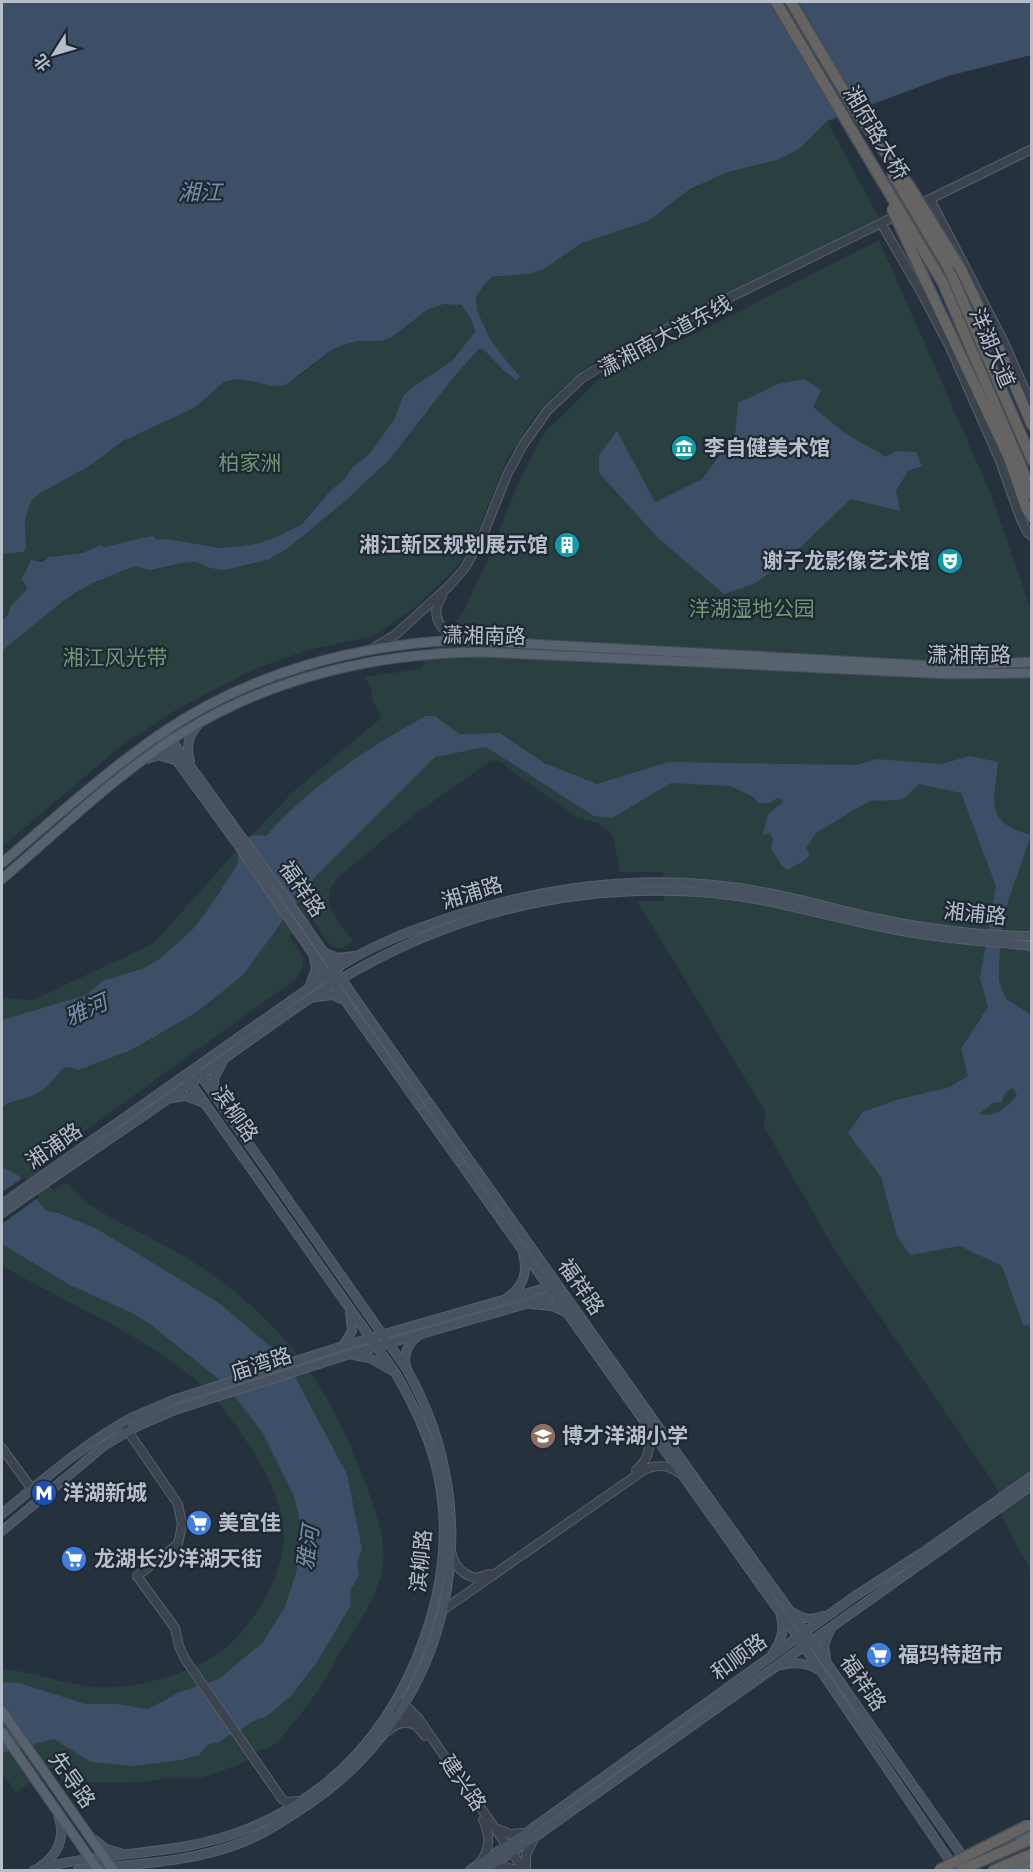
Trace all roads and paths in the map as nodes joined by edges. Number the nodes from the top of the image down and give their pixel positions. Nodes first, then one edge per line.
1 (776, 2) edge
2 (791, 2) edge
3 (857, 113) junction
4 (863, 149) junction
5 (1032, 151) edge
6 (930, 200) junction
7 (882, 224) junction
8 (948, 267) joint
9 (943, 283) joint
10 (1032, 406) edge
11 (1032, 425) edge
12 (1032, 460) edge
13 (1032, 495) edge
14 (1029, 513) edge
15 (1032, 536) edge
16 (458, 640) junction
17 (365, 651) junction
18 (1031, 662) edge
19 (1032, 673) edge
20 (203, 721) junction
21 (162, 733) junction
22 (168, 742) junction
23 (144, 760) junction
24 (181, 766) junction
25 (197, 775) junction
26 (239, 838) junction
27 (2, 863) edge
28 (2, 879) edge
29 (302, 928) junction
30 (1032, 936) edge
31 (983, 938) junction
32 (1011, 940) junction
33 (319, 944) junction
34 (309, 946) junction
35 (1032, 946) edge
36 (363, 953) junction
37 (363, 966) junction
38 (332, 972) junction
39 (338, 981) junction
40 (305, 991) junction
41 (310, 999) junction
42 (352, 1002) junction
43 (228, 1056) junction
44 (195, 1068) junction
45 (185, 1075) junction
46 (201, 1076) junction
47 (191, 1083) junction
48 (217, 1099) junction
49 (166, 1101) junction
50 (207, 1106) junction
51 (47, 1177) junction
52 (2, 1204) edge
53 (2, 1214) edge
54 (521, 1247) junction
55 (555, 1289) junction
56 (496, 1302) junction
57 (348, 1305) junction
58 (522, 1305) junction
59 (364, 1308) junction
60 (570, 1318) junction
61 (414, 1326) junction
62 (382, 1334) junction
63 (421, 1334) junction
64 (370, 1337) junction
65 (389, 1343) junction
66 (343, 1346) junction
67 (377, 1347) junction
68 (347, 1355) junction
69 (409, 1372) junction
70 (398, 1377) junction
71 (643, 1421) junction
72 (121, 1424) junction
73 (127, 1432) junction
74 (2, 1448) edge
75 (2, 1455) edge
76 (1032, 1476) edge
77 (684, 1478) junction
78 (1032, 1485) edge
79 (30, 1490) junction
80 (37, 1501) junction
81 (2, 1514) edge
82 (2, 1531) edge
83 (451, 1551) junction
84 (787, 1606) junction
85 (777, 1609) junction
86 (443, 1610) junction
87 (833, 1612) junction
88 (835, 1625) junction
89 (805, 1632) junction
90 (798, 1638) junction
91 (807, 1643) junction
92 (768, 1659) junction
93 (774, 1667) junction
94 (826, 1671) junction
95 (412, 1691) junction
96 (398, 1707) junction
97 (2, 1711) edge
98 (418, 1718) junction
99 (418, 1727) junction
100 (2, 1732) edge
101 (384, 1734) junction
102 (280, 1800) junction
103 (301, 1801) junction
104 (57, 1811) junction
105 (280, 1814) junction
106 (487, 1821) junction
107 (1032, 1823) edge
108 (84, 1829) junction
109 (535, 1832) junction
110 (1032, 1832) edge
111 (946, 1835) junction
112 (936, 1838) junction
113 (1032, 1839) edge
114 (507, 1850) junction
115 (129, 1854) junction
116 (1031, 1854) edge
117 (104, 1857) junction
118 (984, 1857) junction
119 (90, 1859) junction
120 (161, 1861) junction
121 (1032, 1863) edge
122 (482, 1868) edge
123 (98, 1869) edge
124 (112, 1869) edge
125 (961, 1869) edge
126 (1032, 1869) edge
127 (34, 1870) edge
128 (78, 1870) edge
129 (145, 1870) edge
130 (470, 1870) edge
131 (517, 1870) edge
132 (525, 1870) edge
133 (939, 1870) edge
134 (994, 1870) edge
135 (1015, 1870) edge
136 (1027, 1870) edge

1 - 4 highway, 湘府路大桥
2 - 3 highway, 湘府路大桥
3 - 8 highway, 湘府路大桥, bridge
3 - 11 highway, bridge
4 - 9 highway, 湘府路大桥, bridge
4 - 14 highway, bridge
5 - 6 street, 潇湘南大道东线
6 - 7 street, 潇湘南大道东线
6 - 10 street
7 - 15 street
7 - 16 street, 潇湘南大道东线
7 - 17 street, 潇湘南大道东线
8 - 12 highway, 洋湖大道
9 - 13 highway, 洋湖大道
16 - 17 main road, 潇湘南路
16 - 18 main road, 潇湘南路
17 - 21 main road, 潇湘南路
19 - 20 main road, 潇湘南路
20 - 22 main road, 潇湘南路
20 - 25 main road
21 - 22 main road, 福祥路
21 - 27 main road, 潇湘南路
22 - 23 main road, 潇湘南路
22 - 24 main road, 福祥路
22 - 25 main road, 福祥路
23 - 24 main road
23 - 28 main road, 潇湘南路
24 - 26 main road, 福祥路
25 - 26 main road, 福祥路
26 - 29 main road, 福祥路
29 - 33 main road, 福祥路
29 - 34 main road, 福祥路
30 - 32 main road, 湘浦路
31 - 32 main road, 湘浦路
31 - 36 main road, 湘浦路
31 - 37 main road, 湘浦路
32 - 35 main road, 湘浦路
33 - 36 main road
33 - 38 main road, 福祥路
34 - 38 main road, 福祥路
34 - 40 main road
36 - 38 main road, 湘浦路
37 - 39 main road, 湘浦路
37 - 42 main road
38 - 39 main road, 福祥路
38 - 40 main road, 湘浦路
39 - 41 main road, 湘浦路
39 - 42 main road, 福祥路
40 - 44 main road, 湘浦路
41 - 42 main road
41 - 43 main road, 湘浦路
42 - 54 main road, 福祥路
42 - 55 main road, 福祥路
43 - 46 main road, 湘浦路
43 - 48 main road
44 - 45 main road, 湘浦路
44 - 46 main road, 滨柳路
45 - 47 main road, 滨柳路
45 - 51 main road, 湘浦路
46 - 47 main road, 湘浦路
46 - 48 main road, 滨柳路
47 - 49 main road, 湘浦路
47 - 50 main road, 滨柳路
48 - 59 main road, 滨柳路
49 - 50 main road
49 - 51 main road, 湘浦路
50 - 57 main road, 滨柳路
51 - 52 main road, 湘浦路
51 - 53 main road, 湘浦路
54 - 55 main road, 福祥路
54 - 56 main road
55 - 56 main road, 庙湾路
55 - 58 main road, 庙湾路
55 - 60 main road, 福祥路
55 - 84 main road, 福祥路
56 - 61 main road, 庙湾路
57 - 64 main road, 滨柳路
57 - 66 main road
58 - 60 main road
58 - 63 main road, 庙湾路
59 - 61 main road
59 - 62 main road, 滨柳路
60 - 71 main road, 福祥路
61 - 62 main road, 庙湾路
62 - 64 main road, 庙湾路
62 - 65 main road, 滨柳路
63 - 65 main road, 庙湾路
63 - 69 main road
64 - 66 main road, 庙湾路
64 - 67 main road, 滨柳路
65 - 67 main road, 庙湾路
65 - 69 main road, 滨柳路
66 - 72 main road, 庙湾路, bridge
67 - 68 main road, 庙湾路
67 - 70 main road, 滨柳路
68 - 70 main road
68 - 73 main road, 庙湾路, bridge
69 - 83 main road, 滨柳路
70 - 96 main road, 滨柳路
71 - 77 main road, 福祥路
71 - 83 street
72 - 73 street
72 - 79 main road, 庙湾路
73 - 80 main road, 庙湾路
73 - 102 street
74 - 79 street
75 - 79 street
76 - 87 main road, 和顺路
77 - 85 main road, 福祥路
77 - 86 street
78 - 88 main road, 和顺路
79 - 80 street
79 - 81 main road, 庙湾路
80 - 82 main road, 庙湾路
83 - 86 main road, 滨柳路
84 - 87 main road
84 - 89 main road, 福祥路
85 - 90 main road, 福祥路
85 - 92 main road
86 - 95 main road, 滨柳路
87 - 89 main road, 和顺路
88 - 91 main road, 和顺路
88 - 94 main road
89 - 90 main road, 和顺路
89 - 91 main road, 福祥路
90 - 91 main road, 福祥路
90 - 92 main road, 和顺路
91 - 93 main road, 和顺路
91 - 94 main road, 福祥路
92 - 109 main road, 和顺路
93 - 94 main road
93 - 109 main road, 和顺路
94 - 111 main road, 福祥路
94 - 112 main road, 福祥路
95 - 96 main road, 滨柳路
95 - 98 street
96 - 98 street, 建兴路
96 - 99 street
96 - 101 main road, 滨柳路
96 - 103 main road, 滨柳路
97 - 108 main road, 先导路
98 - 106 street, 建兴路
99 - 101 street
99 - 106 street
100 - 104 main road, 先导路
101 - 120 main road, 滨柳路
102 - 103 street
102 - 105 street
103 - 105 main road, 滨柳路
104 - 119 main road, 先导路
104 - 127 main road
105 - 115 main road, 滨柳路
106 - 109 street
106 - 114 street, 建兴路
106 - 122 street
107 - 133 highway, bridge
108 - 115 main road
108 - 117 main road, 先导路
109 - 114 main road, 和顺路
109 - 132 street
110 - 118 main road
111 - 118 main road
111 - 125 main road, 福祥路
112 - 125 main road, 福祥路
112 - 133 main road
113 - 125 highway, bridge
114 - 122 main road, 和顺路
114 - 131 street
114 - 132 street, 建兴路
115 - 117 main road, 滨柳路
116 - 134 highway
117 - 119 main road, 滨柳路
117 - 124 main road, 先导路
118 - 125 main road
119 - 123 main road, 先导路
119 - 127 main road, 滨柳路
120 - 124 main road, 滨柳路
120 - 129 main road
121 - 135 main road
122 - 130 main road, 和顺路
122 - 131 street
123 - 124 main road, 滨柳路
123 - 128 main road, 滨柳路
126 - 136 highway

